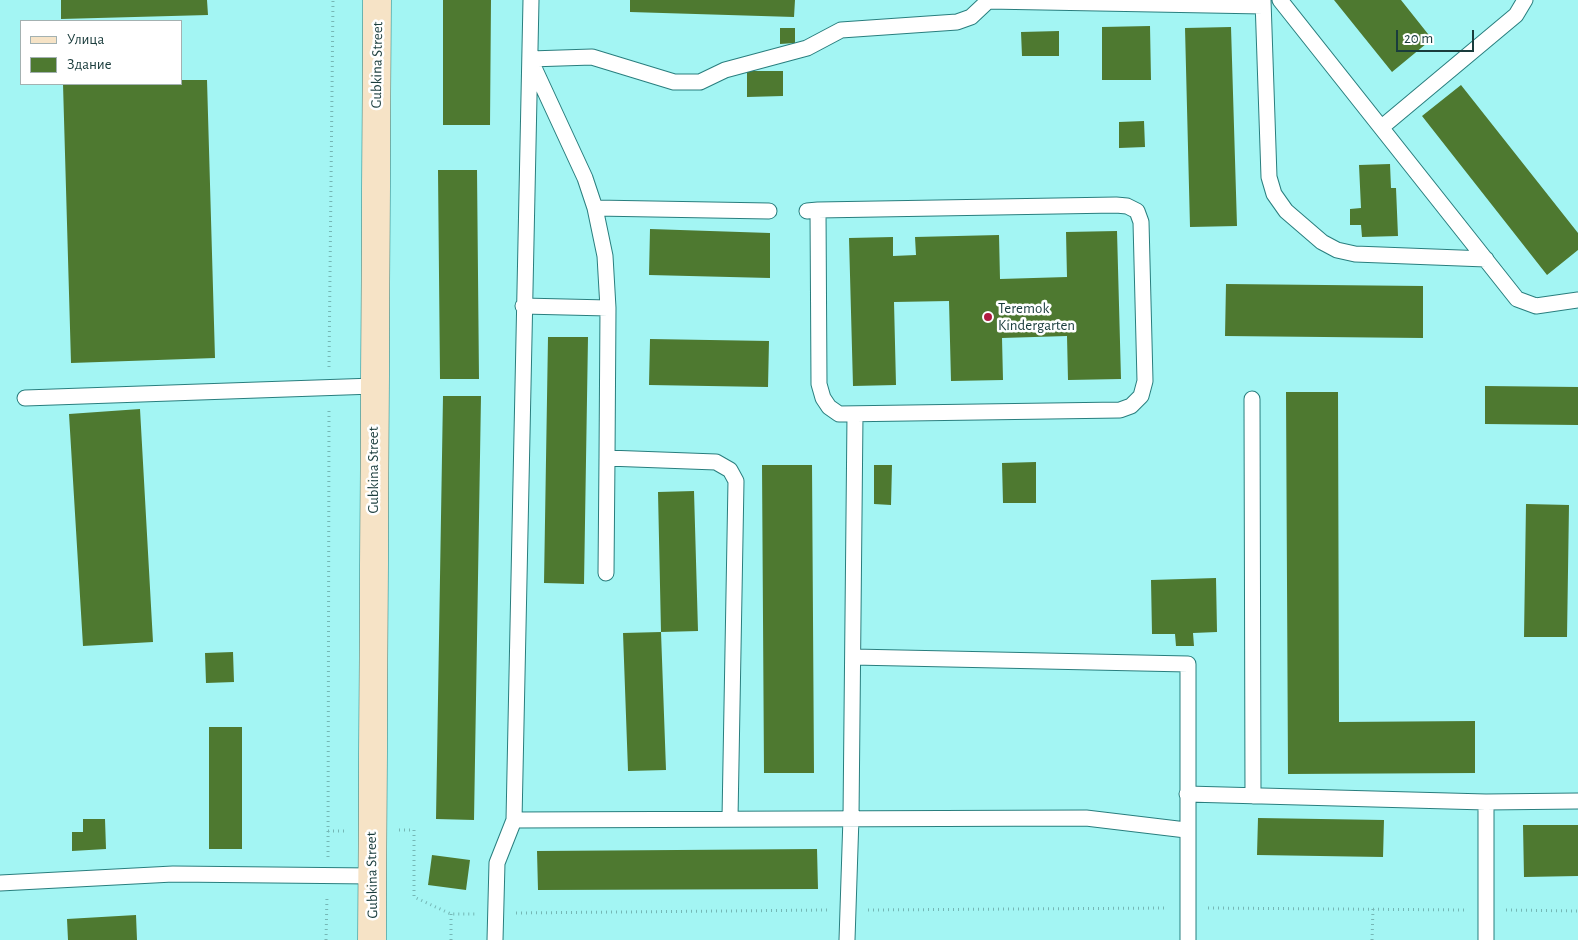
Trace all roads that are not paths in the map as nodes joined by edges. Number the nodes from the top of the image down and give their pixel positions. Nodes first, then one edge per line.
1 (377, 0) edge
2 (531, 0) edge
3 (988, 0) edge
4 (1280, 0) edge
5 (1525, 0) edge
6 (1263, 3) edge
7 (530, 59) junction
8 (1382, 127) junction
9 (595, 208) junction
10 (769, 211) dead end
11 (1486, 259) junction
12 (1578, 300) edge
13 (523, 306) junction
14 (608, 308) junction
15 (374, 386) junction
16 (25, 398) dead end
17 (1252, 399) dead end
18 (855, 415) junction
19 (607, 458) junction
20 (606, 573) dead end
21 (853, 657) junction
22 (1187, 794) junction
23 (1253, 796) junction
24 (1578, 801) edge
25 (1486, 802) junction
26 (851, 817) junction
27 (730, 818) junction
28 (514, 820) junction
29 (1186, 830) junction
30 (372, 876) junction
31 (0, 883) edge
32 (372, 940) edge
33 (495, 940) edge
34 (847, 940) edge
35 (1188, 940) edge
36 (1486, 940) edge

1 - 15 main road, Gubkina Street
2 - 7 lane
3 - 6 lane
3 - 7 lane
4 - 8 lane
5 - 8 lane
6 - 11 lane
7 - 9 lane
7 - 13 lane
8 - 11 lane
9 - 10 lane
9 - 14 lane
11 - 12 lane
13 - 14 lane
13 - 28 lane
14 - 19 lane
15 - 16 lane
15 - 30 main road, Gubkina Street
17 - 23 lane
18 - 18 lane
18 - 21 lane
19 - 20 lane
19 - 27 lane
21 - 22 lane
21 - 26 lane
22 - 23 lane
22 - 29 lane
23 - 25 lane
24 - 25 lane
25 - 36 lane
26 - 27 lane
26 - 29 lane
26 - 34 lane
27 - 28 lane
28 - 33 lane
29 - 35 lane
30 - 31 lane
30 - 32 main road, Gubkina Street

